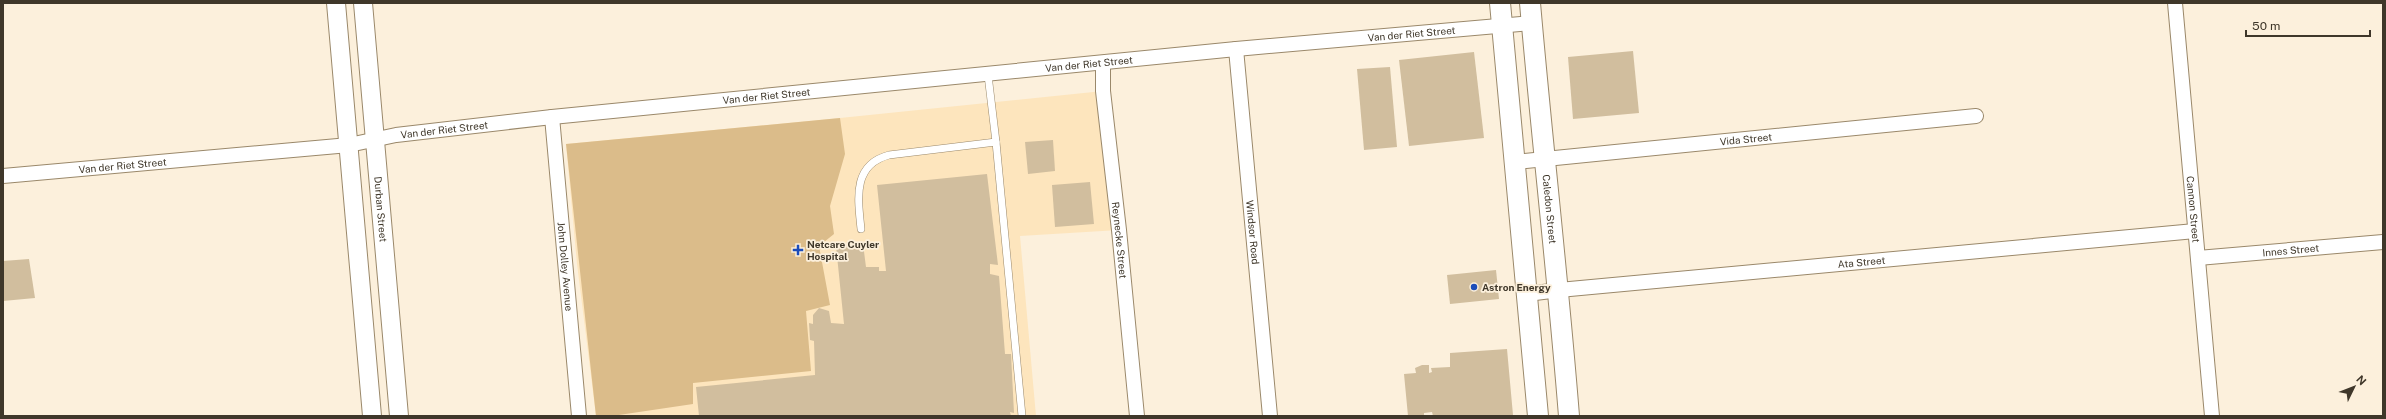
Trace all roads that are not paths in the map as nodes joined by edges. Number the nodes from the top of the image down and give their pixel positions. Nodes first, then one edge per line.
1 (336, 3) edge
2 (363, 3) edge
3 (1500, 3) edge
4 (1530, 3) edge
5 (2175, 3) edge
6 (1532, 23) junction
7 (1502, 24) junction
8 (1236, 49) junction
9 (1103, 63) junction
10 (988, 75) junction
11 (1976, 116) dead end
12 (552, 117) junction
13 (376, 140) junction
14 (996, 142) junction
15 (349, 145) junction
16 (1544, 159) junction
17 (1516, 162) junction
18 (3, 176) edge
19 (860, 230) dead end
20 (2195, 231) junction
21 (2383, 242) edge
22 (2198, 258) junction
23 (1559, 290) junction
24 (1527, 294) junction
25 (372, 416) edge
26 (399, 416) edge
27 (579, 416) edge
28 (1022, 416) edge
29 (1137, 416) edge
30 (1270, 416) edge
31 (1538, 416) edge
32 (1569, 416) edge
33 (2212, 416) edge

1 - 15 street
2 - 13 street, Durban Street
3 - 7 main road
4 - 6 main road, Caledon Street
5 - 20 street, Cannon Street
6 - 7 street, Van der Riet Street
6 - 16 main road, Caledon Street
7 - 8 street, Van der Riet Street
7 - 17 main road
8 - 9 street, Van der Riet Street
8 - 30 street, Windsor Road
9 - 10 street, Van der Riet Street
9 - 29 street, Reynecke Street
10 - 12 street, Van der Riet Street
10 - 14 lane
11 - 16 street, Vida Street
12 - 13 street, Van der Riet Street
12 - 27 street, John Dolley Avenue
13 - 15 street, Van der Riet Street
13 - 26 street, Durban Street
14 - 19 lane
14 - 28 lane
15 - 18 street, Van der Riet Street
15 - 25 street
16 - 17 street, Vida Street
16 - 23 main road, Caledon Street
17 - 24 main road
20 - 22 street, Cannon Street
20 - 23 street, Ata Street
21 - 22 street, Innes Street
22 - 33 street, Cannon Street
23 - 24 street, Ata Street
23 - 32 main road, Caledon Street
24 - 31 main road

